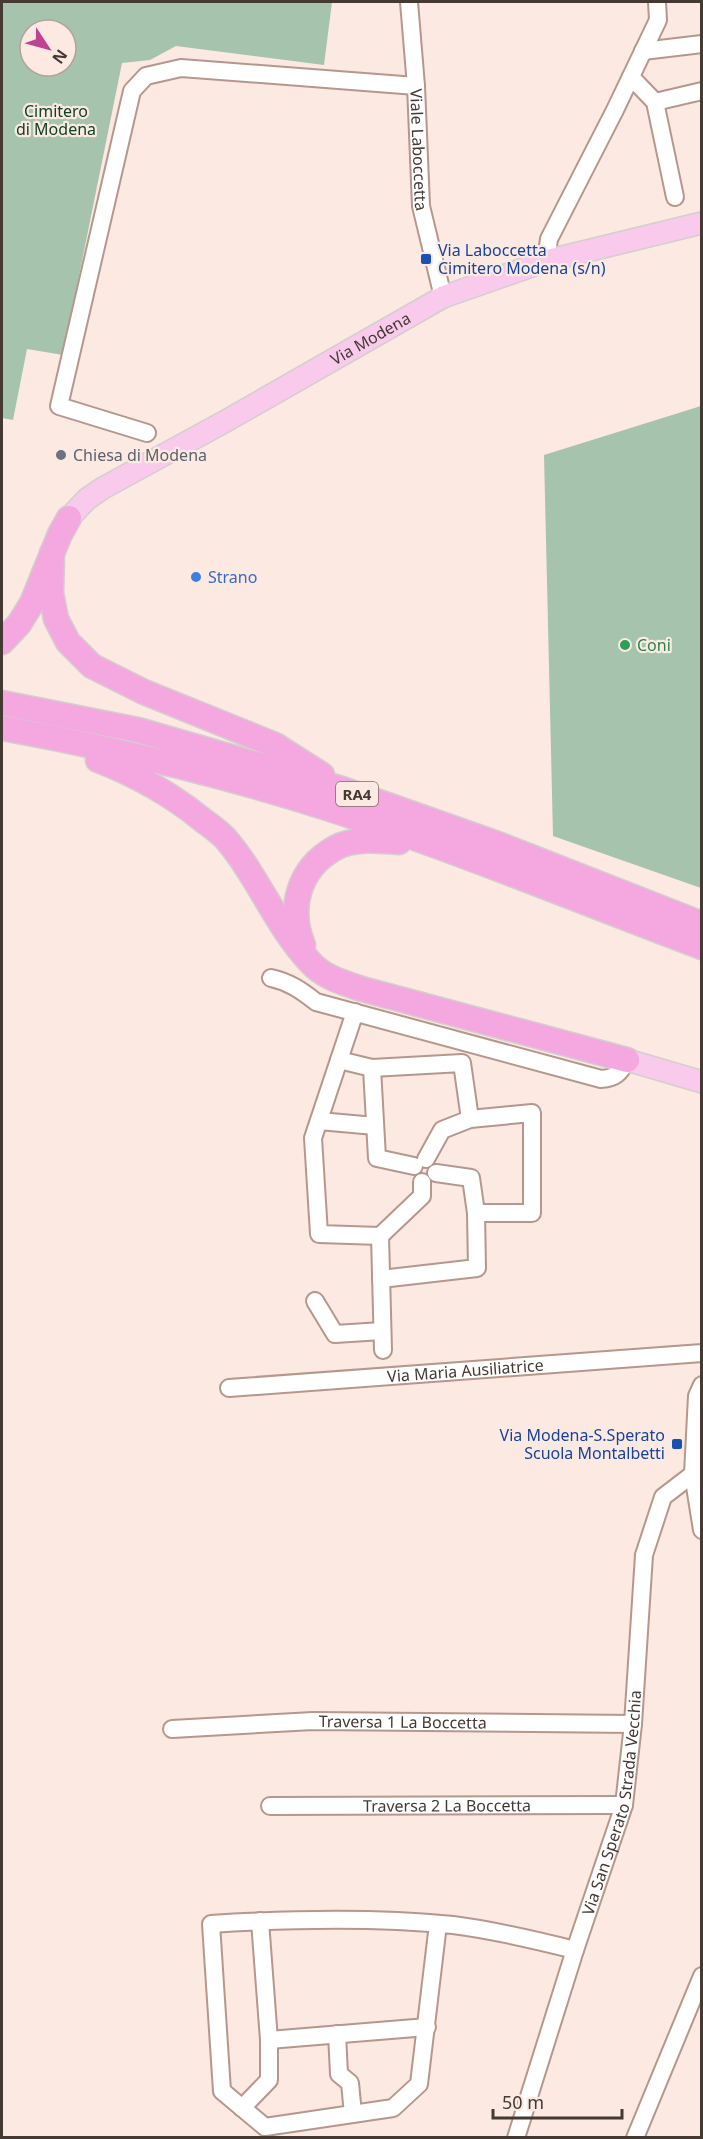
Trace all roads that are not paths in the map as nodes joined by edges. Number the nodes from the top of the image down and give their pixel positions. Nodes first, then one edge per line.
1 (409, 2) edge
2 (657, 2) edge
3 (702, 44) edge
4 (644, 51) junction
5 (631, 77) junction
6 (416, 86) junction
7 (702, 91) edge
8 (655, 102) junction
9 (675, 197) dead end
10 (702, 223) edge
11 (546, 261) junction
12 (443, 297) junction
13 (147, 433) dead end
14 (69, 518) joint
15 (52, 553) junction
16 (2, 642) edge
17 (2, 703) edge
18 (2, 728) edge
19 (78, 742) junction
20 (342, 789) junction
21 (432, 845) junction
22 (702, 924) edge
23 (702, 947) edge
24 (311, 964) junction
25 (271, 978) dead end
26 (355, 1012) junction
27 (339, 1060) junction
28 (627, 1060) junction
29 (372, 1068) junction
30 (702, 1082) edge
31 (470, 1119) junction
32 (319, 1121) junction
33 (375, 1126) junction
34 (420, 1162) junction
35 (429, 1178) junction
36 (476, 1213) junction
37 (380, 1236) junction
38 (381, 1279) junction
39 (315, 1301) dead end
40 (382, 1331) junction
41 (383, 1350) dead end
42 (702, 1353) edge
43 (702, 1385) edge
44 (229, 1388) dead end
45 (697, 1445) edge
46 (693, 1474) junction
47 (702, 1530) edge
48 (633, 1724) junction
49 (172, 1729) dead end
50 (624, 1805) junction
51 (270, 1806) dead end
52 (260, 1921) junction
53 (438, 1924) junction
54 (575, 1950) junction
55 (702, 1976) edge
56 (427, 2027) junction
57 (337, 2034) junction
58 (269, 2040) junction
59 (242, 2108) junction
60 (353, 2114) junction
61 (516, 2138) edge
62 (634, 2138) edge

1 - 6 street, Viale Laboccetta
2 - 4 street
3 - 4 street
4 - 5 street
5 - 8 street
5 - 11 street
6 - 12 street, Viale Laboccetta
6 - 13 street
7 - 8 street
8 - 9 street
10 - 11 main road, Via Modena
11 - 12 main road, Via Modena
12 - 14 main road, Via Modena
14 - 15 highway
15 - 16 highway
15 - 20 highway
17 - 20 highway, RA4
18 - 19 highway, RA4
19 - 21 highway, RA4
19 - 24 highway
20 - 22 highway, RA4
21 - 23 highway, RA4
21 - 24 highway
24 - 28 highway
25 - 26 street
26 - 27 street
26 - 28 street
27 - 29 street
27 - 32 street
28 - 30 main road
29 - 31 street
29 - 33 street
31 - 34 street
31 - 36 street
32 - 33 street
32 - 37 street
33 - 34 street
34 - 35 street
35 - 36 street
35 - 37 street
36 - 38 street
37 - 38 street
38 - 40 street
39 - 40 street
40 - 41 street
42 - 44 street, Via Maria Ausiliatrice
43 - 45 street
45 - 46 street
46 - 47 street
46 - 48 street, Via San Sperato Strada Vecchia
48 - 49 street, Traversa 1 La Boccetta
48 - 50 street, Via San Sperato Strada Vecchia
50 - 51 street, Traversa 2 La Boccetta
50 - 54 street, Via San Sperato Strada Vecchia
52 - 53 street
52 - 58 street
52 - 59 street
53 - 54 street
53 - 56 street
54 - 61 street, Via San Sperato Strada Vecchia
55 - 62 street
56 - 57 street
56 - 60 street
57 - 58 street
57 - 60 street
58 - 59 street
59 - 60 street

